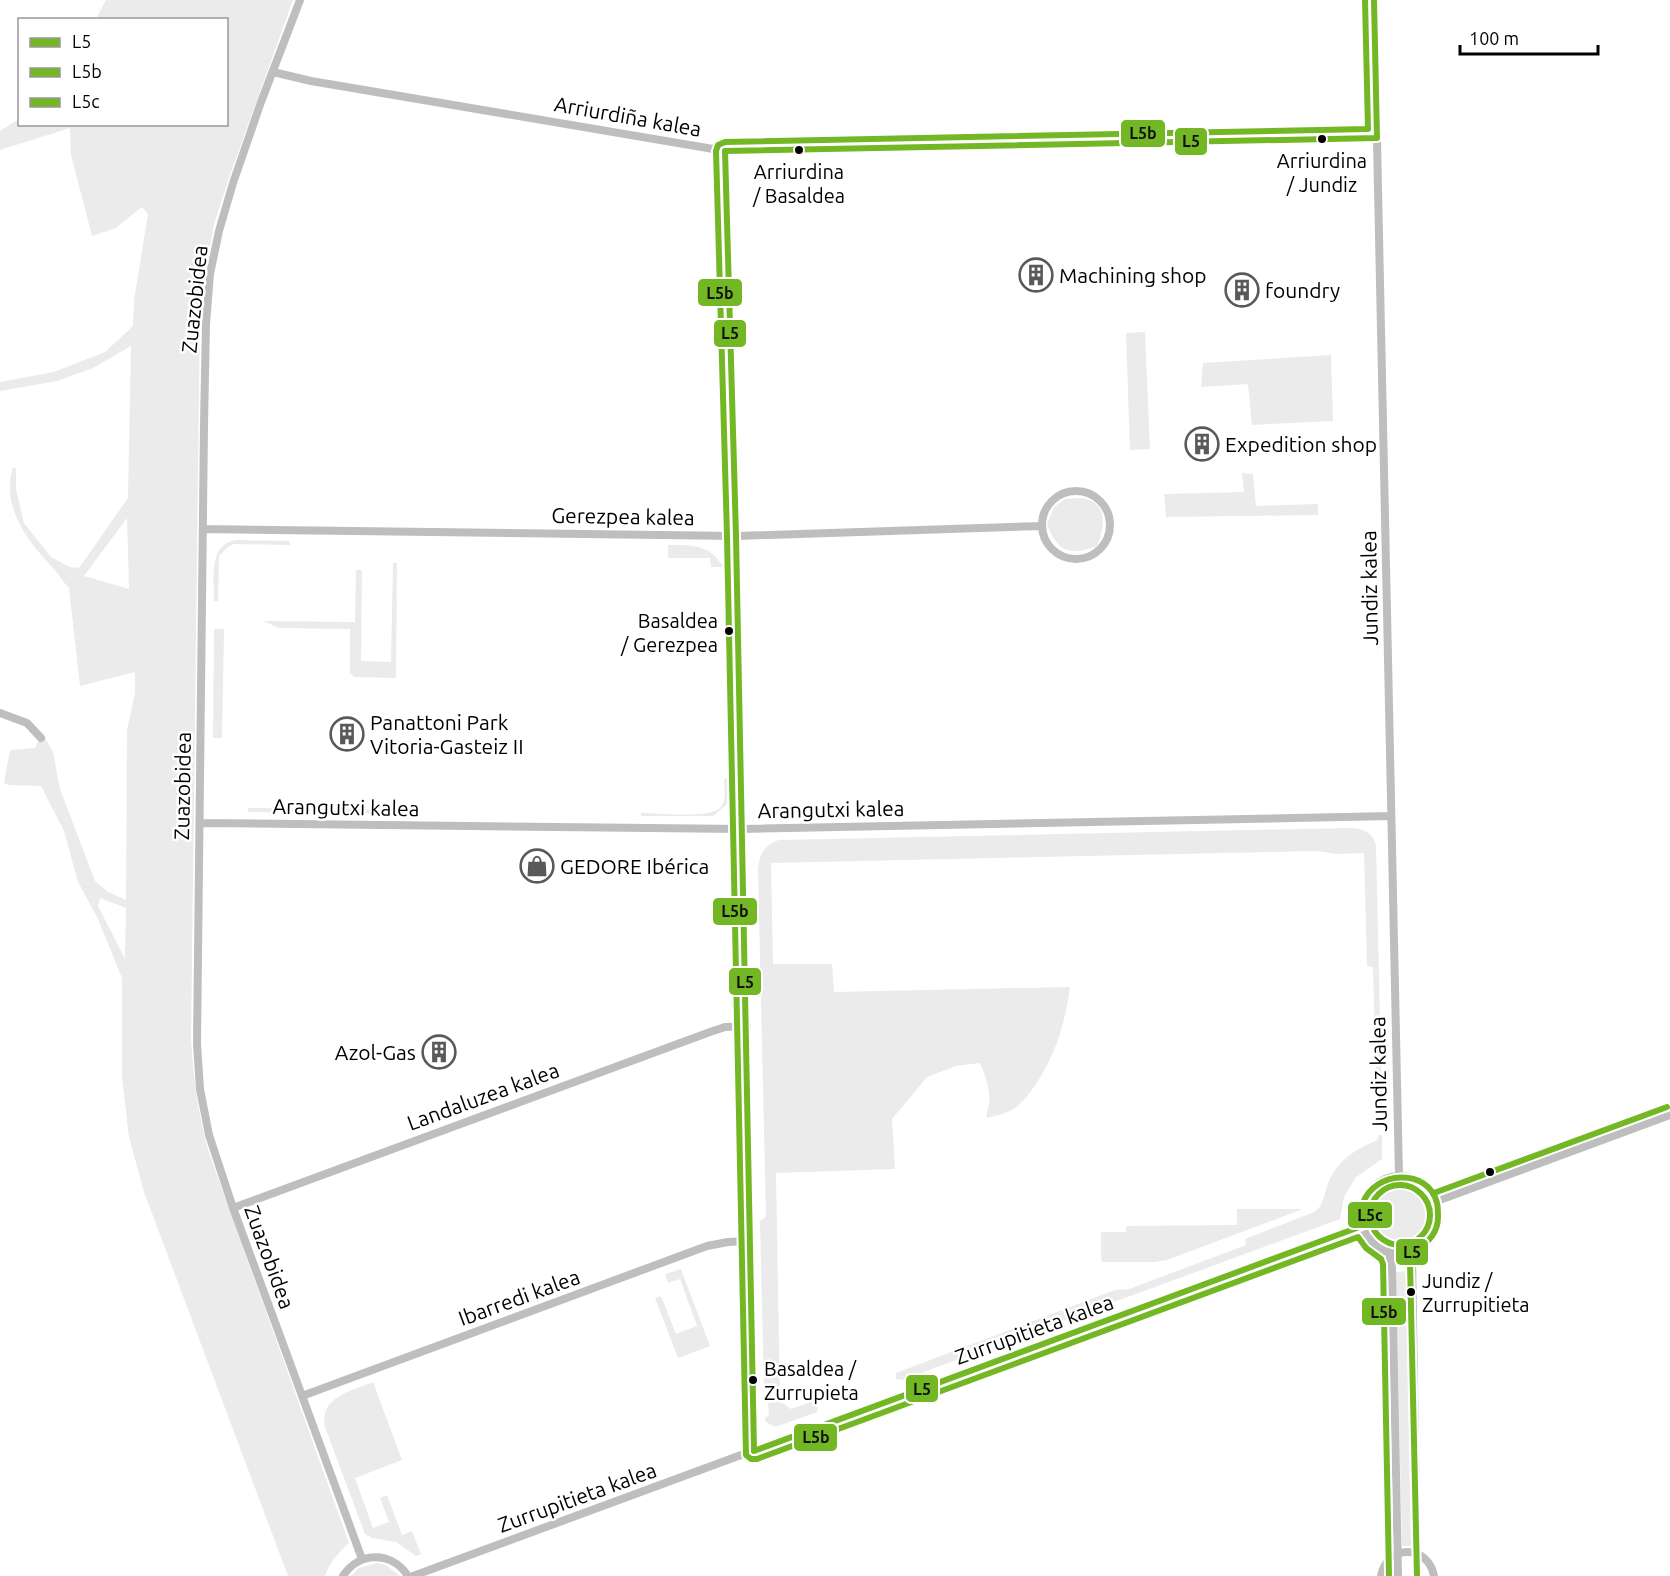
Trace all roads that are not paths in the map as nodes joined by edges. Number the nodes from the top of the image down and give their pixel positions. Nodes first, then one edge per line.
1 (300, 0) edge
2 (1374, 0) edge
3 (273, 72) junction
4 (1377, 138) junction
5 (725, 151) junction
6 (1042, 526) junction
7 (203, 529) junction
8 (736, 536) junction
9 (0, 713) edge
10 (41, 738) dead end
11 (1391, 816) junction
12 (200, 823) junction
13 (742, 829) junction
14 (747, 1026) junction
15 (1670, 1115) edge
16 (1399, 1176) junction
17 (1437, 1201) junction
18 (233, 1208) junction
19 (1362, 1226) junction
20 (750, 1241) junction
21 (1389, 1252) junction
22 (1412, 1252) junction
23 (302, 1396) junction
24 (754, 1451) junction
25 (1398, 1553) junction
26 (1416, 1553) junction
27 (362, 1559) junction
28 (343, 1576) edge
29 (408, 1576) edge
30 (413, 1576) edge
31 (1381, 1576) edge
32 (1398, 1576) edge
33 (1417, 1576) edge
34 (1434, 1576) edge

1 - 3 street, Zuazobidea
2 - 4 street, Jundiz kalea
3 - 5 street, Arriurdiña kalea
3 - 7 street, Zuazobidea
4 - 5 street, Arriurdiña kalea
4 - 11 street, Jundiz kalea
5 - 8 street
6 - 6 street
6 - 8 street, Gerezpea kalea
7 - 8 street, Gerezpea kalea
7 - 12 street, Zuazobidea
8 - 13 street
9 - 10 street
11 - 13 street, Arangutxi kalea
11 - 16 street, Jundiz kalea
12 - 13 street, Arangutxi kalea
12 - 18 street, Zuazobidea
13 - 14 street
14 - 18 street, Landaluzea kalea
14 - 20 street
15 - 17 street
16 - 17 street
16 - 19 street
17 - 22 street
18 - 23 street, Zuazobidea
19 - 21 street
19 - 24 street, Zurrupitieta kalea
20 - 23 street, Ibarredi kalea
20 - 24 street
21 - 22 street
21 - 25 street
22 - 26 street
23 - 27 street, Zuazobidea
24 - 30 street, Zurrupitieta kalea
25 - 26 street
25 - 31 street
25 - 32 street
26 - 33 street
26 - 34 street
27 - 28 street
27 - 29 street

